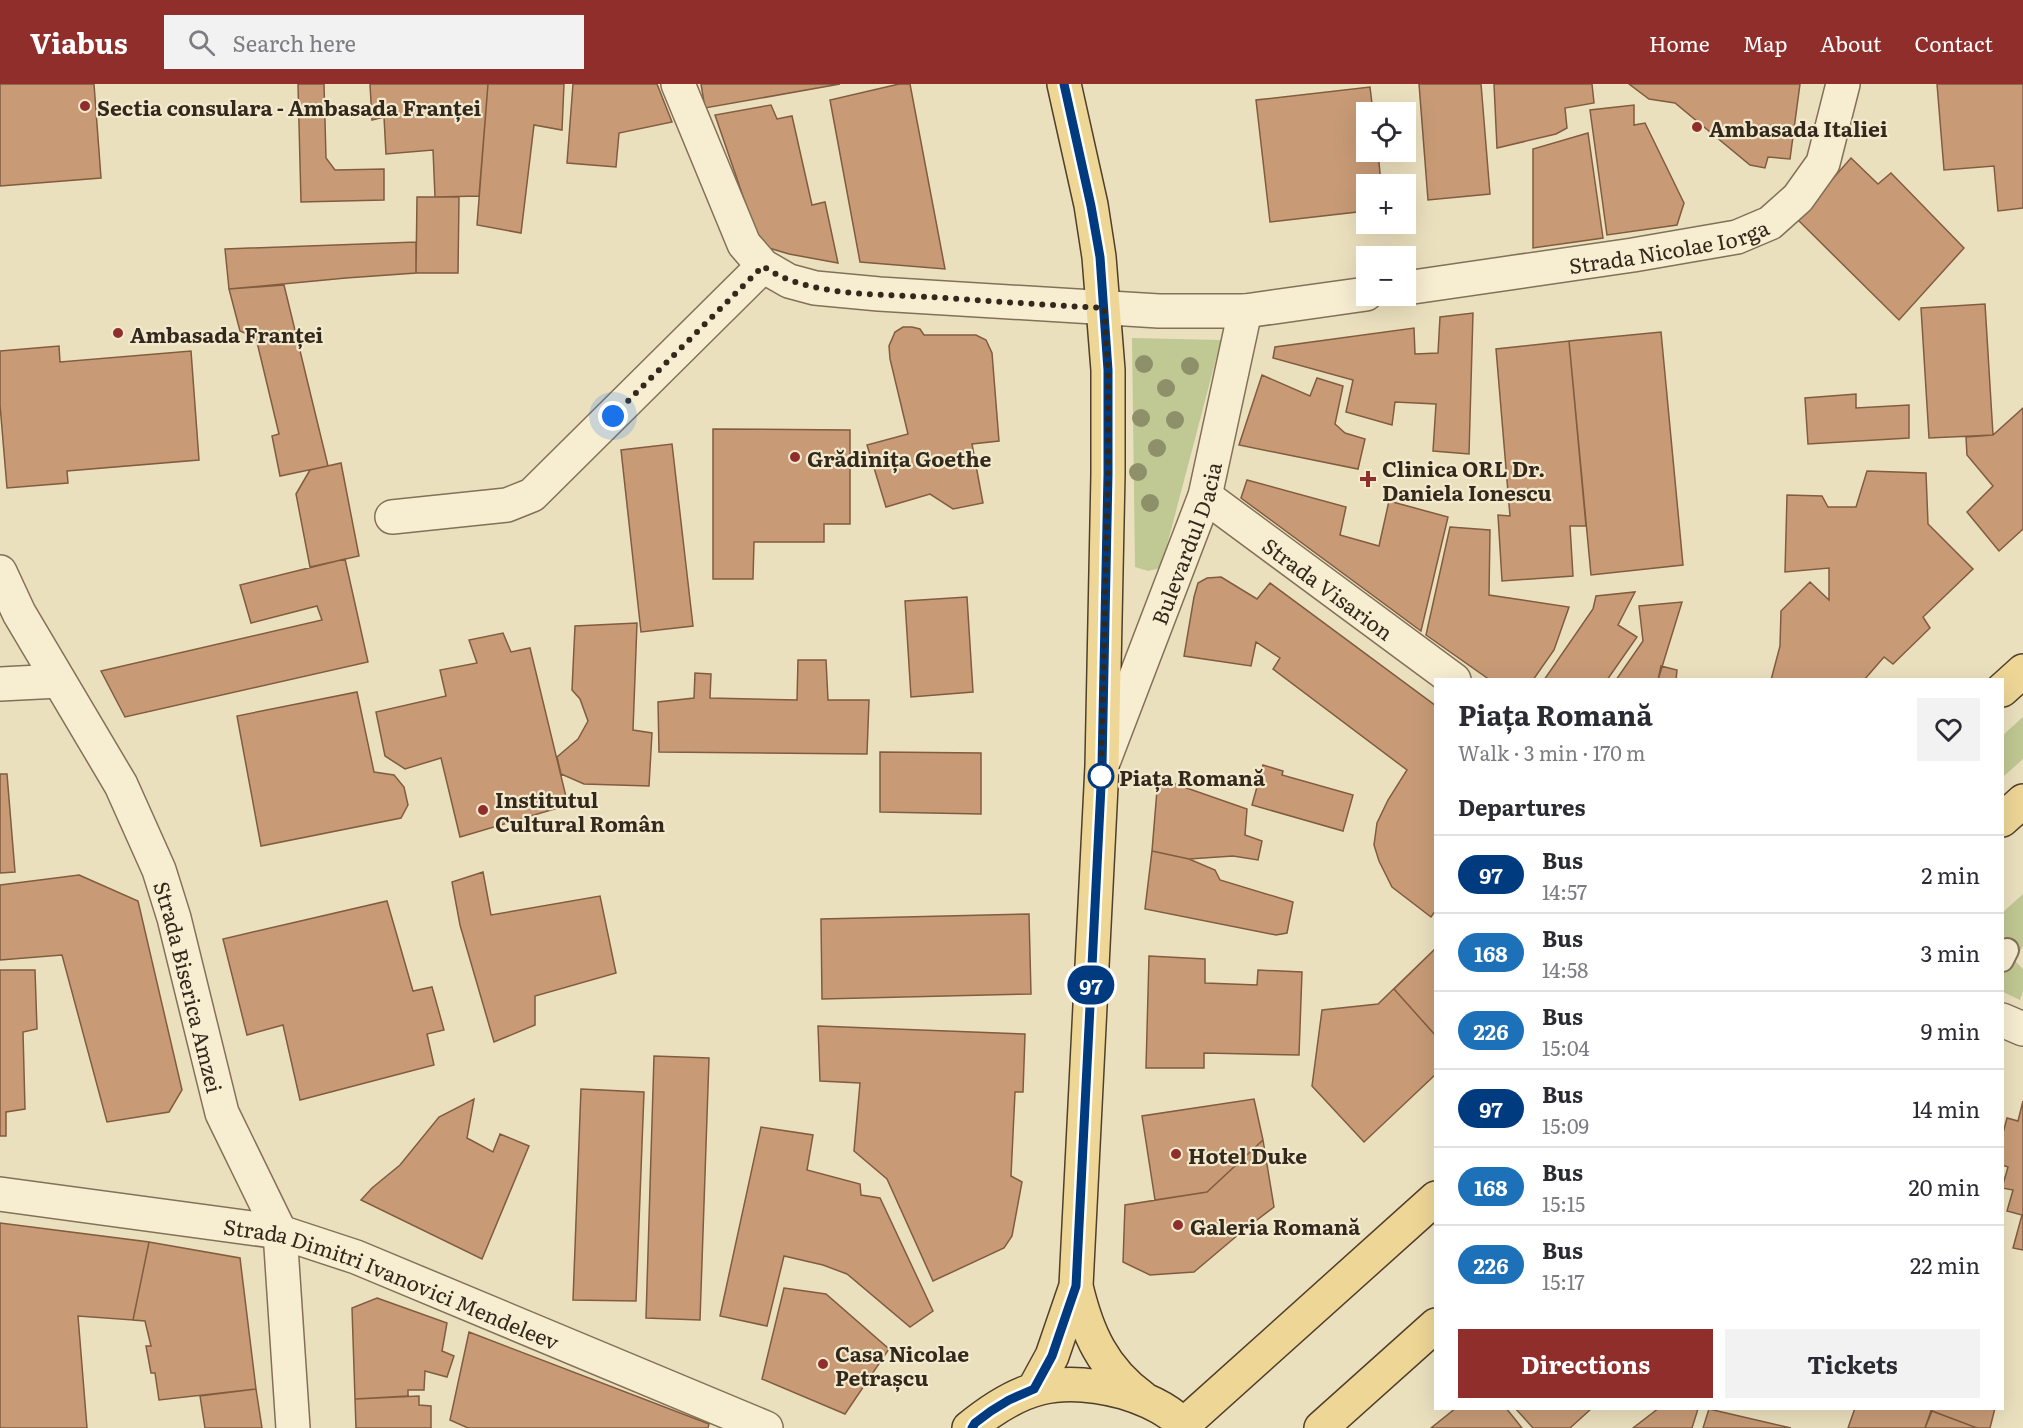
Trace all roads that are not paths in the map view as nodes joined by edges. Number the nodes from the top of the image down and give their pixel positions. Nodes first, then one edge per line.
1 (678, 84) edge
2 (1064, 84) edge
3 (1843, 84) edge
4 (763, 266) junction
5 (1416, 287) edge
6 (1356, 295) edge
7 (1104, 308) junction
8 (1245, 311) junction
9 (1206, 496) junction
10 (392, 517) dead end
11 (0, 572) edge
12 (2023, 671) edge
13 (1451, 678) edge
14 (59, 681) junction
15 (0, 684) edge
16 (2004, 688) edge
17 (1102, 766) junction
18 (2023, 801) edge
19 (2004, 818) edge
20 (2004, 1021) edge
21 (2023, 1029) edge
22 (0, 1194) edge
23 (1434, 1200) edge
24 (280, 1232) junction
25 (1076, 1286) junction
26 (1434, 1327) edge
27 (1034, 1389) junction
28 (1143, 1398) junction
29 (972, 1426) edge
30 (1184, 1427) edge
31 (293, 1428) edge
32 (766, 1428) edge
33 (1321, 1428) edge

1 - 4 street
2 - 7 main road, Bulevardul Dacia
3 - 5 street, Strada Nicolae Iorga
4 - 7 street
4 - 10 street
6 - 8 street
7 - 8 street
7 - 17 main road, Bulevardul Dacia
8 - 9 street, Bulevardul Dacia
9 - 13 street, Strada Visarion
9 - 17 street, Bulevardul Dacia
11 - 14 street, Strada Biserica Amzei
12 - 16 main road
14 - 15 street
14 - 24 street, Strada Biserica Amzei
17 - 25 main road, Bulevardul Dacia
18 - 19 main road
20 - 21 street
22 - 24 street, Strada Dimitri Ivanovici Mendeleev
23 - 30 main road
24 - 31 street, Strada Biserica Amzei
24 - 32 street, Strada Dimitri Ivanovici Mendeleev
25 - 27 main road, Bulevardul Dacia
25 - 28 main road, Bulevardul Dacia
26 - 33 main road
27 - 28 main road
27 - 29 main road
28 - 30 main road

